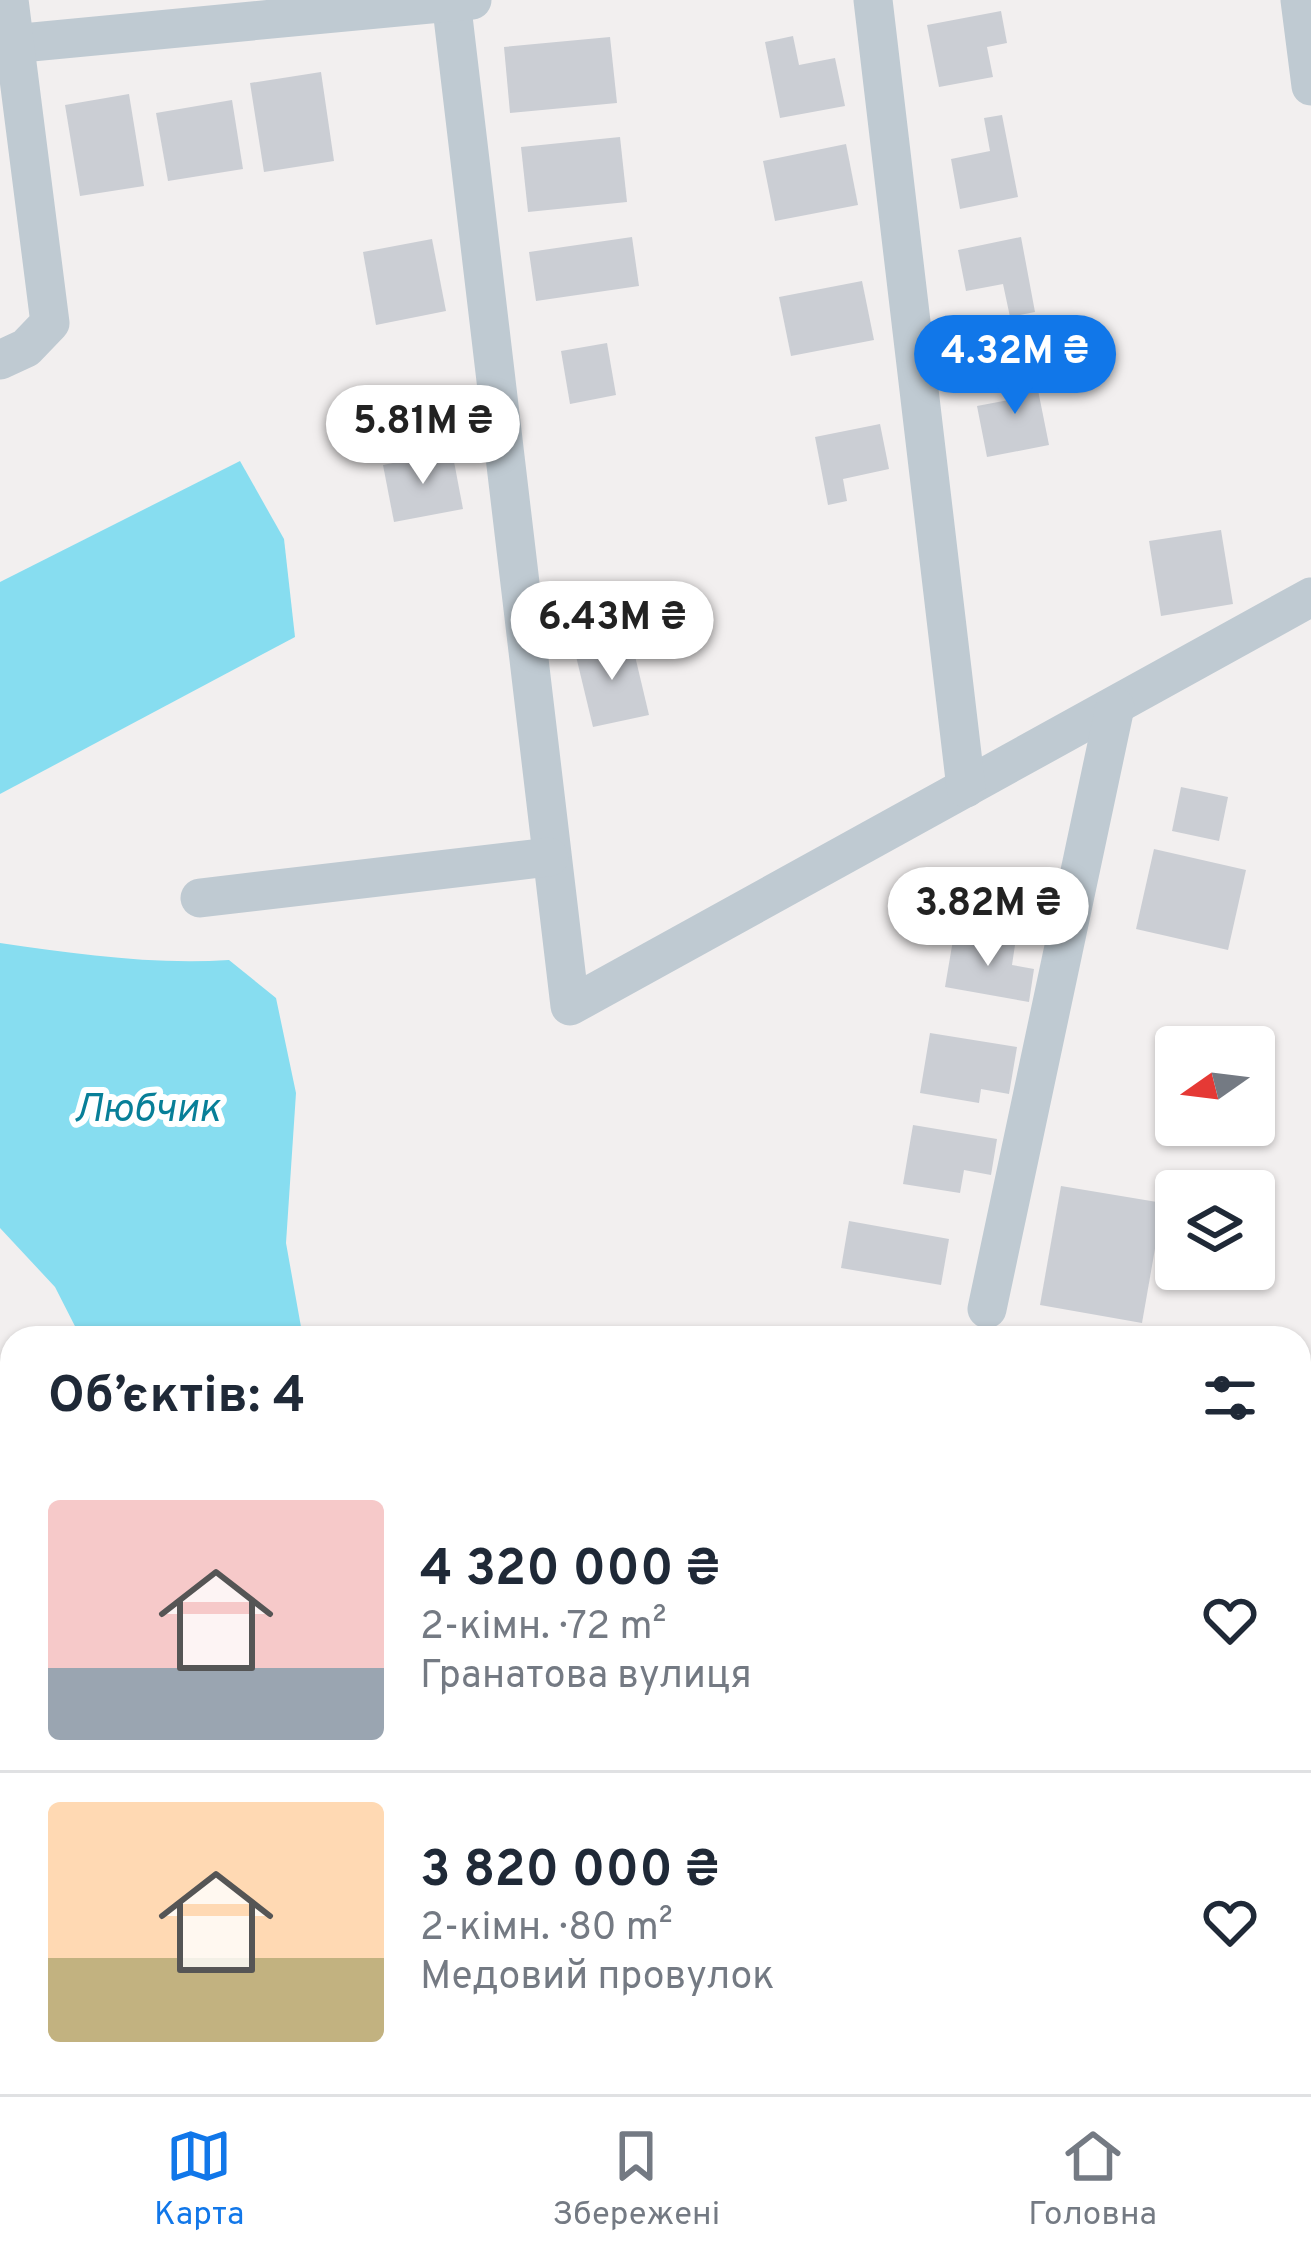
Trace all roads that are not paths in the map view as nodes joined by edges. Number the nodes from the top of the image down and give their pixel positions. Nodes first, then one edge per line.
1 (9, 0) edge
2 (873, 0) edge
3 (1300, 0) edge
4 (458, 1) edge
5 (7, 45) edge
6 (1311, 86) edge
7 (0, 361) edge
8 (1311, 597) edge
9 (1114, 707) junction
10 (966, 788) junction
11 (550, 857) junction
12 (200, 898) dead end
13 (987, 1310) dead end

1 - 5 street
2 - 10 street
3 - 6 street
4 - 5 street
4 - 11 street
5 - 7 street
8 - 9 street
9 - 10 street
9 - 13 street
10 - 11 street
11 - 12 street

